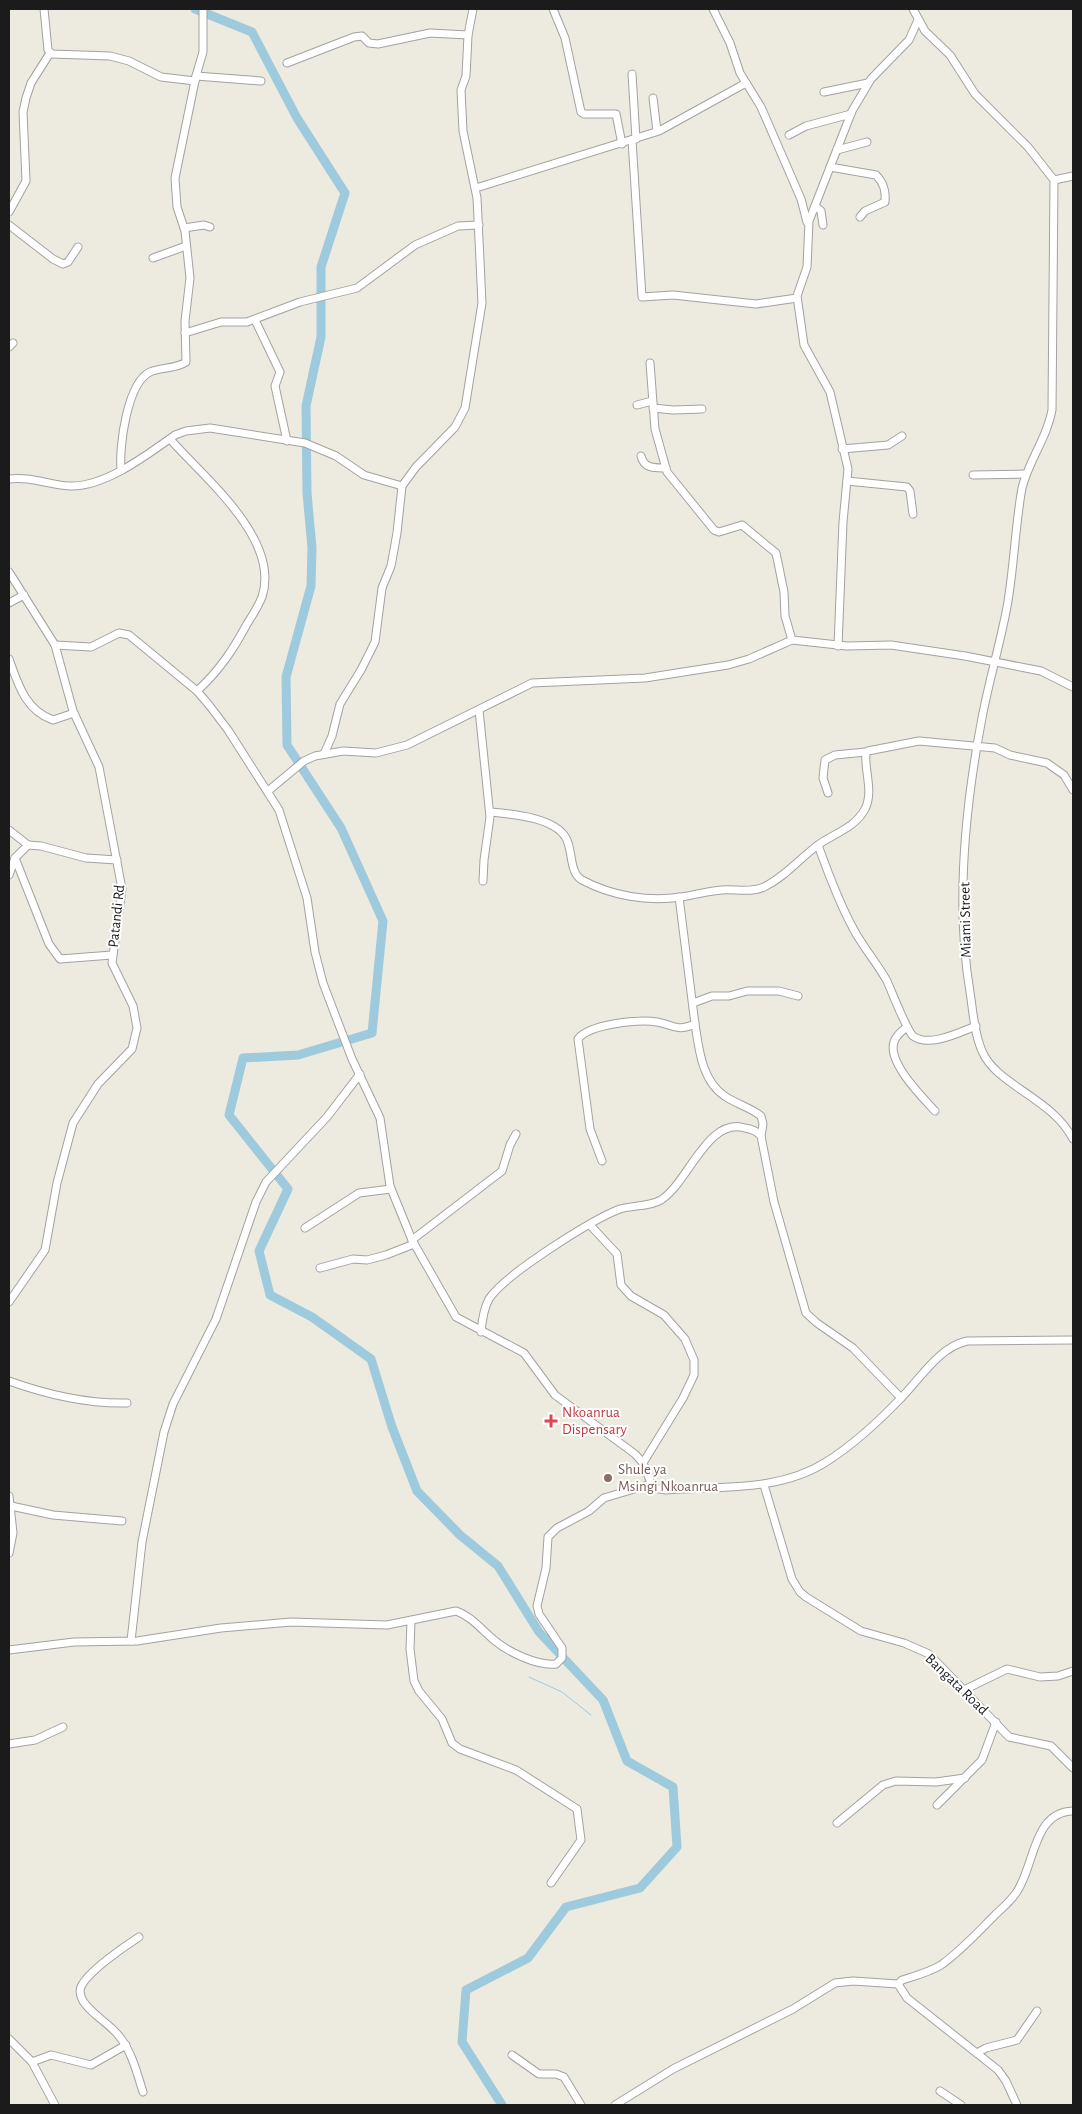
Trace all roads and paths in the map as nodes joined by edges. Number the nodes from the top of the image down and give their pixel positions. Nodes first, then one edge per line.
1 (44, 9) edge
2 (203, 9) edge
3 (472, 9) edge
4 (553, 9) edge
5 (712, 9) edge
6 (912, 9) edge
7 (918, 20) junction
8 (468, 36) junction
9 (50, 53) junction
10 (287, 63) dead end
11 (632, 74) dead end
12 (195, 79) junction
13 (261, 80) dead end
14 (746, 83) junction
15 (868, 83) junction
16 (824, 92) dead end
17 (653, 98) dead end
18 (851, 114) junction
19 (657, 132) junction
20 (789, 135) dead end
21 (634, 140) junction
22 (867, 142) dead end
23 (622, 144) junction
24 (837, 150) junction
25 (830, 168) junction
26 (1073, 176) edge
27 (1054, 180) junction
28 (476, 188) junction
29 (815, 206) junction
30 (182, 207) dead end
31 (9, 212) edge
32 (860, 217) dead end
33 (181, 218) junction
34 (823, 224) dead end
35 (9, 225) edge
36 (479, 225) junction
37 (808, 226) junction
38 (210, 227) dead end
39 (184, 228) junction
40 (186, 246) junction
41 (78, 247) dead end
42 (153, 258) dead end
43 (797, 298) junction
44 (255, 320) junction
45 (185, 333) junction
46 (650, 363) dead end
47 (652, 404) junction
48 (636, 405) dead end
49 (702, 409) dead end
50 (902, 436) dead end
51 (170, 439) junction
52 (287, 441) junction
53 (842, 449) junction
54 (641, 456) dead end
55 (666, 468) junction
56 (121, 469) junction
57 (1026, 474) junction
58 (973, 475) dead end
59 (9, 479) edge
60 (847, 480) junction
61 (402, 486) junction
62 (913, 514) dead end
63 (9, 572) edge
64 (24, 596) junction
65 (9, 603) edge
66 (792, 640) junction
67 (55, 645) junction
68 (838, 646) junction
69 (9, 659) edge
70 (995, 661) junction
71 (1073, 687) edge
72 (197, 691) junction
73 (479, 710) junction
74 (74, 713) junction
75 (978, 746) junction
76 (866, 752) junction
77 (324, 754) junction
78 (1073, 790) edge
79 (268, 791) junction
80 (828, 793) dead end
81 (490, 812) junction
82 (9, 830) edge
83 (28, 845) junction
84 (818, 845) junction
85 (15, 858) junction
86 (117, 860) junction
87 (9, 875) edge
88 (483, 881) dead end
89 (680, 897) junction
90 (112, 955) junction
91 (798, 996) dead end
92 (693, 1003) junction
93 (695, 1024) junction
94 (976, 1026) junction
95 (907, 1027) junction
96 (360, 1074) junction
97 (935, 1111) dead end
98 (516, 1134) dead end
99 (761, 1136) junction
100 (1073, 1139) edge
101 (602, 1161) dead end
102 (391, 1189) junction
103 (590, 1225) junction
104 (305, 1228) dead end
105 (413, 1242) junction
106 (320, 1268) dead end
107 (9, 1302) edge
108 (481, 1332) junction
109 (1073, 1340) edge
110 (9, 1381) edge
111 (901, 1398) junction
112 (127, 1403) dead end
113 (643, 1463) junction
114 (651, 1484) junction
115 (764, 1485) junction
116 (9, 1496) edge
117 (11, 1506) junction
118 (122, 1521) dead end
119 (9, 1553) edge
120 (411, 1621) junction
121 (131, 1641) junction
122 (9, 1650) edge
123 (1073, 1672) edge
124 (964, 1690) junction
125 (996, 1722) junction
126 (63, 1727) dead end
127 (9, 1744) edge
128 (1073, 1768) edge
129 (966, 1778) junction
130 (937, 1805) dead end
131 (1073, 1812) edge
132 (837, 1822) dead end
133 (551, 1883) dead end
134 (139, 1937) dead end
135 (898, 1984) junction
136 (1037, 2011) dead end
137 (9, 2039) edge
138 (126, 2045) junction
139 (977, 2053) junction
140 (512, 2055) dead end
141 (32, 2062) junction
142 (940, 2091) dead end
143 (143, 2092) dead end
144 (55, 2105) edge
145 (581, 2105) edge
146 (615, 2105) edge
147 (960, 2105) edge
148 (1016, 2105) edge

1 - 9 street
2 - 12 street
3 - 8 street
4 - 23 street
5 - 14 street
6 - 7 street
7 - 15 street
7 - 27 street
8 - 10 street
8 - 28 street
9 - 12 street
9 - 31 street
11 - 21 street
12 - 13 street
12 - 33 street
14 - 19 street
14 - 37 street
15 - 16 street
15 - 18 street
17 - 19 street
18 - 20 street
18 - 24 street
19 - 21 street
21 - 23 street
21 - 43 street
22 - 24 street
23 - 28 street
24 - 25 street
25 - 29 street
25 - 32 street
26 - 27 street
27 - 57 street, Miami Street
28 - 36 street
29 - 34 street
29 - 37 street
30 - 33 street
33 - 39 street
35 - 41 street
36 - 44 street
36 - 61 street
37 - 43 street
38 - 39 street
39 - 40 street
40 - 42 street
40 - 45 street
43 - 53 street
44 - 45 street
44 - 52 street
45 - 56 street
46 - 47 street
47 - 48 street
47 - 49 street
47 - 55 street
50 - 53 street
51 - 52 street
51 - 56 street
51 - 72 street
52 - 61 street
53 - 60 street
54 - 55 street
55 - 66 street
56 - 59 street
57 - 58 street
57 - 70 street, Miami Street
60 - 62 street
60 - 68 street
61 - 77 street
63 - 64 street, Patandi Rd
64 - 65 street
64 - 67 street, Patandi Rd
66 - 68 street
66 - 73 street
67 - 72 street
67 - 74 street, Patandi Rd
68 - 70 street
69 - 74 street
70 - 71 street
70 - 75 street, Miami Street
72 - 79 street
73 - 77 street
73 - 81 street
74 - 86 street, Patandi Rd
75 - 76 street
75 - 78 street
75 - 94 street, Miami Street
76 - 80 street
76 - 84 street
77 - 79 street
79 - 96 street
81 - 88 street
81 - 89 street
82 - 83 street
83 - 85 street
83 - 86 street
84 - 89 street
84 - 95 street
85 - 87 street
85 - 90 street
86 - 90 street, Patandi Rd
89 - 92 street
90 - 107 street, Patandi Rd
91 - 92 street
92 - 93 street
93 - 99 street
93 - 101 street
94 - 95 street
94 - 100 street, Miami Street
95 - 97 street
96 - 102 street
96 - 121 street
98 - 105 street
99 - 103 street
99 - 111 street
102 - 104 street
102 - 105 street
103 - 108 street
103 - 113 street
105 - 106 street
105 - 108 street
108 - 113 street
109 - 111 street
110 - 112 street
111 - 115 street
113 - 114 street
114 - 115 street
114 - 120 street
115 - 124 street, Bangata Road
116 - 117 street
117 - 118 street
117 - 119 street
120 - 121 street
120 - 133 street
121 - 122 street
123 - 124 street
124 - 125 street, Bangata Road
125 - 128 street, Bangata Road
125 - 129 street
126 - 127 street
129 - 130 street
129 - 132 street
131 - 135 street
134 - 138 street
135 - 139 street
135 - 146 street
136 - 139 street
137 - 141 street
138 - 141 street
138 - 143 street
139 - 148 street
140 - 145 street
141 - 144 street
142 - 147 street

